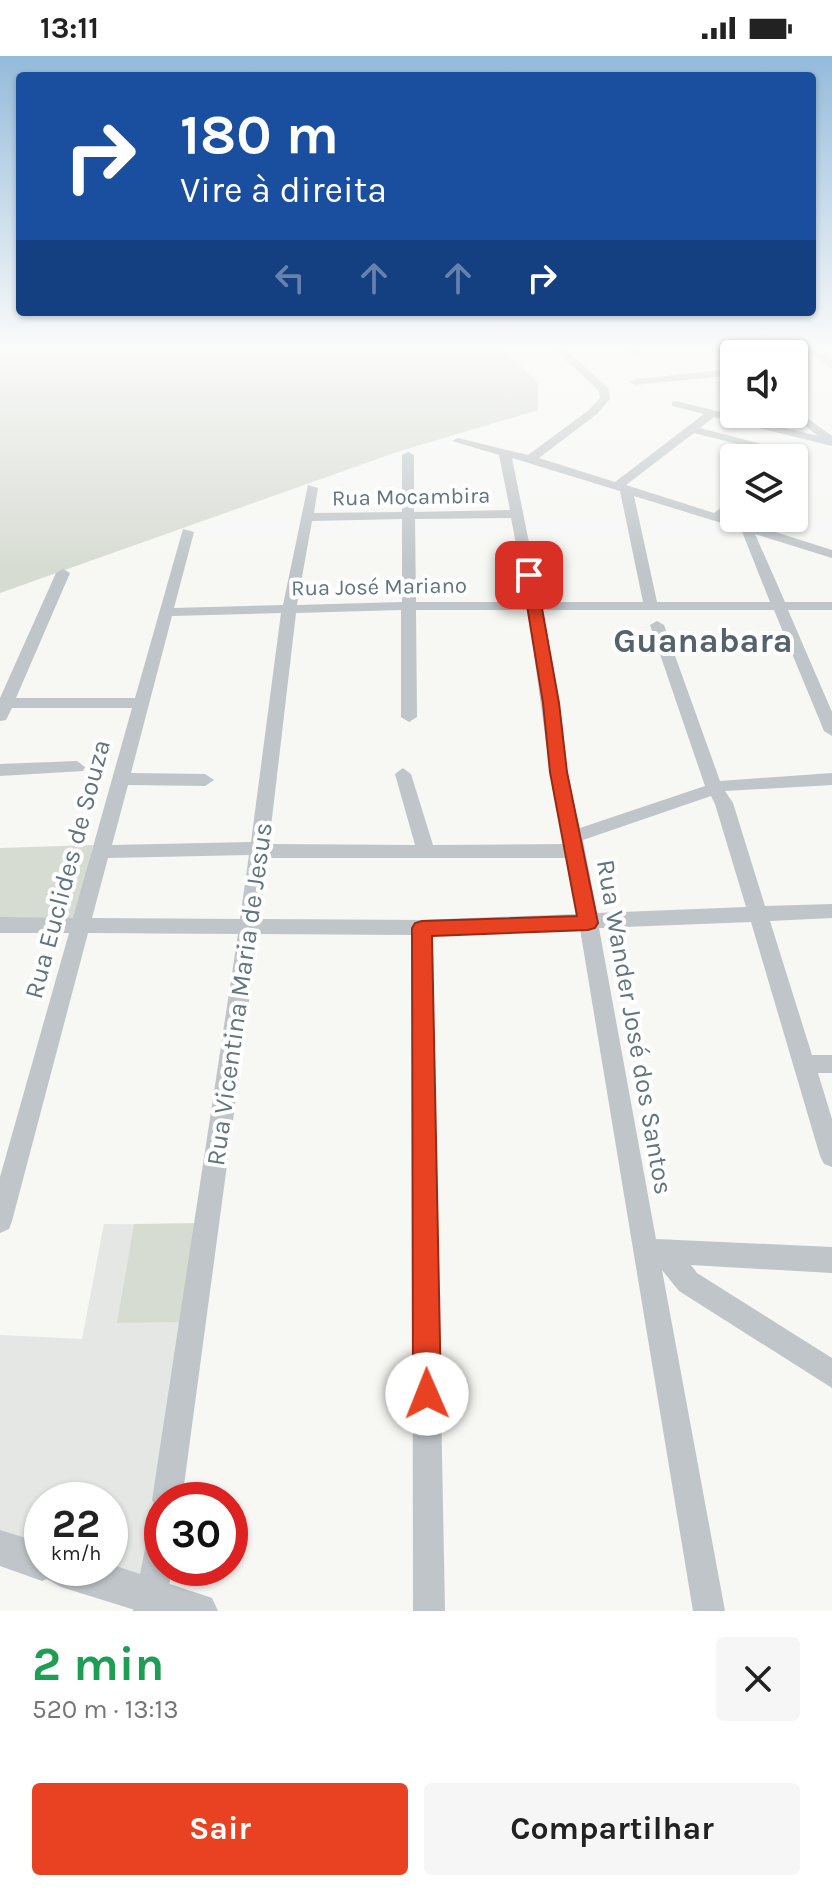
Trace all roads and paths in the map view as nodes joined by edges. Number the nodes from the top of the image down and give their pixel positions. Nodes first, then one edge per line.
1 (578, 423) edge
2 (700, 423) edge
3 (756, 423) edge
4 (808, 423) edge
5 (692, 429) junction
6 (458, 441) dead end
7 (832, 442) edge
8 (750, 444) edge
9 (505, 454) junction
10 (408, 455) dead end
11 (530, 459) junction
12 (312, 488) dead end
13 (621, 488) junction
14 (517, 514) junction
15 (720, 514) edge
16 (409, 516) junction
17 (306, 517) junction
18 (716, 517) junction
19 (720, 518) edge
20 (188, 532) dead end
21 (748, 532) edge
22 (762, 532) edge
23 (832, 539) edge
24 (827, 552) edge
25 (63, 573) dead end
26 (409, 606) junction
27 (535, 606) junction
28 (779, 606) junction
29 (832, 606) edge
30 (289, 610) junction
31 (166, 612) junction
32 (654, 615) junction
33 (140, 703) junction
34 (3, 710) edge
35 (409, 717) dead end
36 (832, 731) edge
37 (77, 767) dead end
38 (0, 770) edge
39 (403, 774) dead end
40 (122, 779) junction
41 (832, 779) edge
42 (205, 780) dead end
43 (714, 788) junction
44 (574, 844) junction
45 (260, 848) junction
46 (102, 852) junction
47 (426, 852) junction
48 (832, 911) edge
49 (759, 914) junction
50 (588, 923) junction
51 (0, 925) edge
52 (83, 926) junction
53 (249, 927) junction
54 (422, 928) junction
55 (804, 1064) junction
56 (832, 1064) edge
57 (832, 1156) edge
58 (0, 1221) edge
59 (654, 1250) junction
60 (832, 1260) edge
61 (832, 1374) edge
62 (170, 1482) edge
63 (0, 1548) edge
64 (24, 1556) edge
65 (106, 1586) edge
66 (151, 1604) edge
67 (199, 1611) edge
68 (429, 1611) edge
69 (709, 1611) edge

1 - 11 street
2 - 5 street
3 - 7 street
4 - 7 street
5 - 8 street
5 - 13 street
6 - 9 street
9 - 11 street
9 - 14 street, Rua Wander José dos Santos
10 - 16 street
11 - 13 street
12 - 17 street, Rua Vicentina Maria de Jesus
13 - 18 street
13 - 32 street
14 - 16 street, Rua Mocambira
14 - 27 street, Rua Wander José dos Santos
15 - 18 street
16 - 17 street, Rua Mocambira
16 - 26 street
17 - 30 street, Rua Vicentina Maria de Jesus
18 - 19 street
20 - 31 street, Rua Euclides de Souza
21 - 28 street
22 - 24 street
23 - 24 street
25 - 34 street
26 - 27 street, Rua José Mariano
26 - 30 street, Rua José Mariano
26 - 35 street
27 - 32 street, Rua José Mariano
27 - 44 street, Rua Wander José dos Santos
28 - 29 street, Rua José Mariano
28 - 32 street, Rua José Mariano
28 - 36 street
30 - 31 street, Rua José Mariano
30 - 45 street, Rua Vicentina Maria de Jesus
31 - 33 street, Rua Euclides de Souza
32 - 43 street
33 - 34 street
33 - 40 street, Rua Euclides de Souza
37 - 38 street
39 - 47 street
40 - 42 street
40 - 46 street, Rua Euclides de Souza
41 - 43 street
43 - 44 street
43 - 49 street
44 - 47 street
44 - 50 street, Rua Wander José dos Santos
45 - 46 street
45 - 47 street
45 - 53 street, Rua Vicentina Maria de Jesus
46 - 52 street, Rua Euclides de Souza
48 - 49 street
49 - 50 street
49 - 55 street
50 - 54 street
50 - 59 street, Rua Wander José dos Santos
51 - 52 street
52 - 53 street
52 - 58 street, Rua Euclides de Souza
53 - 54 street
53 - 62 street, Rua Vicentina Maria de Jesus
54 - 68 street
55 - 56 street
55 - 57 street
59 - 60 street
59 - 61 street
59 - 69 street, Rua Wander José dos Santos
63 - 64 street
65 - 66 street
66 - 67 street

